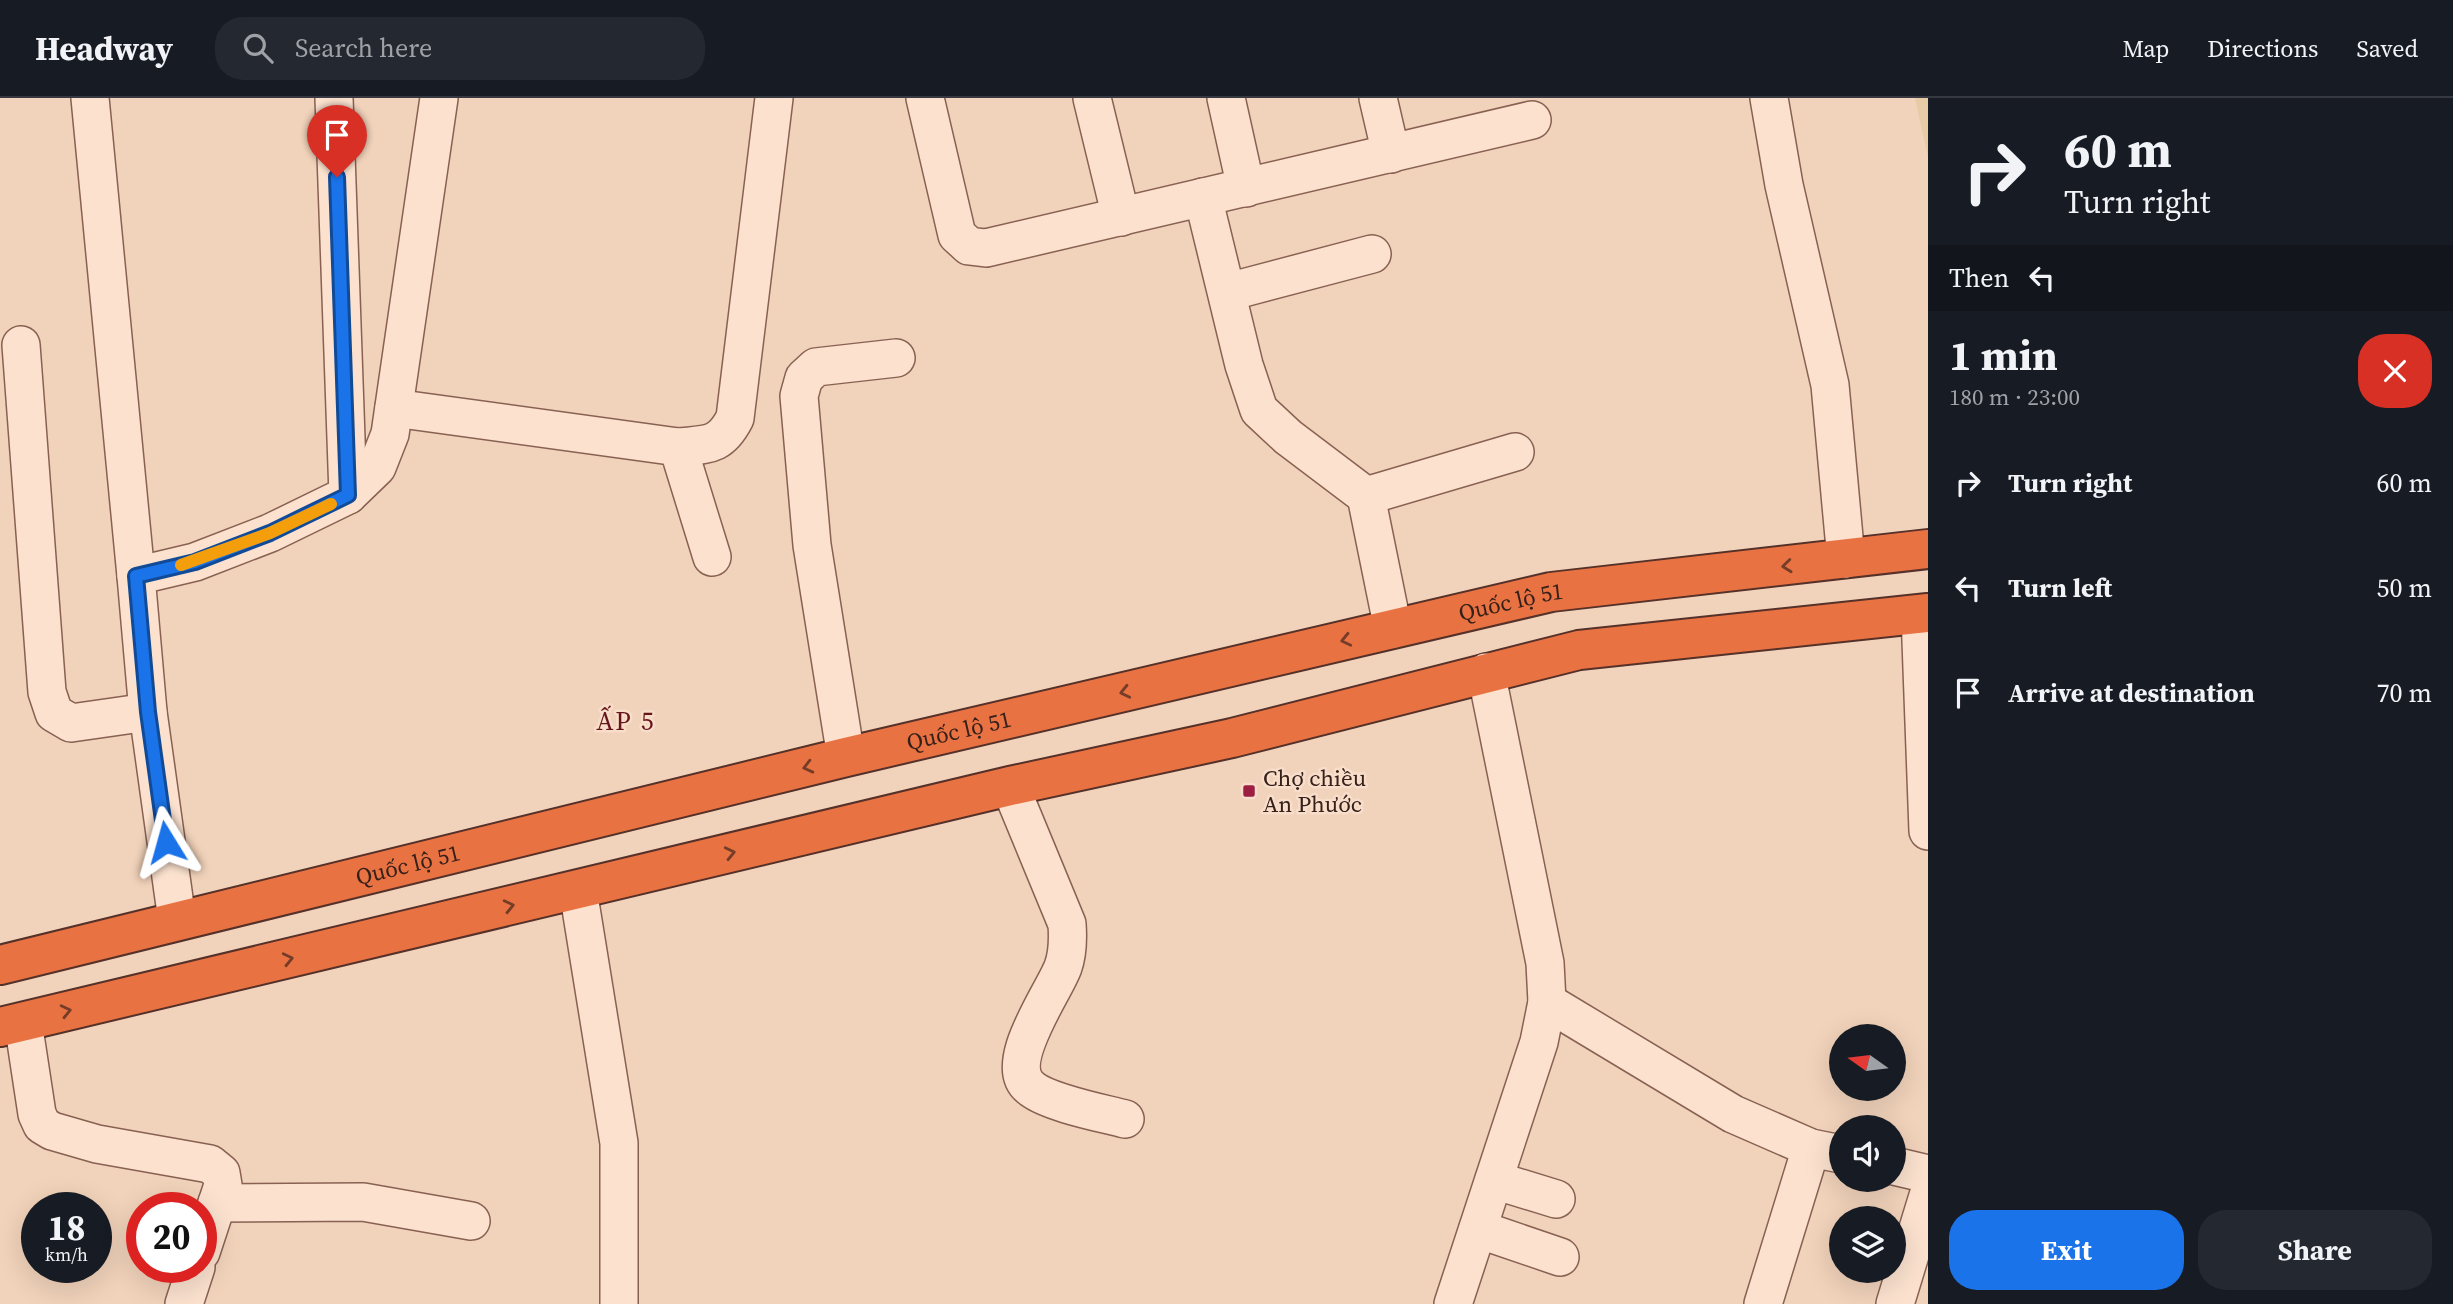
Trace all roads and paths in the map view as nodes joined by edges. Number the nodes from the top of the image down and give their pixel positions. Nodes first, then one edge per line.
1 (90, 98) edge
2 (334, 98) edge
3 (439, 98) edge
4 (774, 98) edge
5 (925, 98) edge
6 (1092, 98) edge
7 (1226, 98) edge
8 (1378, 98) edge
9 (1769, 98) edge
10 (1532, 120) dead end
11 (1391, 154) junction
12 (1246, 188) junction
13 (1203, 198) junction
14 (1121, 217) junction
15 (1372, 254) dead end
16 (1228, 292) junction
17 (21, 345) dead end
18 (896, 358) dead end
19 (394, 408) junction
20 (678, 447) junction
21 (1515, 452) dead end
22 (348, 495) junction
23 (1366, 496) junction
24 (1928, 550) edge
25 (712, 557) dead end
26 (1846, 559) junction
27 (136, 576) junction
28 (1924, 613) edge
29 (1393, 629) junction
30 (1486, 672) junction
31 (148, 712) junction
32 (846, 757) junction
33 (1010, 786) junction
34 (1928, 831) edge
35 (578, 890) junction
36 (177, 920) junction
37 (0, 965) edge
38 (1547, 1002) junction
39 (12, 1024) edge
40 (1125, 1119) dead end
41 (1826, 1151) edge
42 (1906, 1169) edge
43 (1928, 1174) edge
44 (1494, 1180) junction
45 (1928, 1196) edge
46 (1556, 1199) dead end
47 (217, 1203) joint
48 (471, 1221) dead end
49 (1478, 1229) junction
50 (1560, 1257) dead end
51 (191, 1283) edge
52 (184, 1304) edge
53 (619, 1304) edge
54 (1453, 1304) edge
55 (1763, 1304) edge
56 (1895, 1304) edge

1 - 27 street
2 - 22 street
3 - 19 street
4 - 20 street
5 - 14 street
6 - 14 street
7 - 12 street
8 - 11 street
9 - 26 street
10 - 11 street
11 - 12 street
12 - 13 street
13 - 14 street
13 - 16 street
15 - 16 street
16 - 23 street
17 - 31 street
18 - 32 street
19 - 20 street
19 - 22 street
20 - 25 street
21 - 23 street
22 - 27 street
23 - 29 street
24 - 26 highway, Quốc lộ 51
26 -> 29 highway, Quốc lộ 51
27 - 31 street
28 - 30 highway
28 - 34 street
29 -> 32 highway, Quốc lộ 51
30 - 33 highway
30 - 38 street
31 - 36 street
32 -> 36 highway, Quốc lộ 51
35 -> 33 highway
33 - 40 street
39 -> 35 highway
35 - 53 street
36 - 37 highway, Quốc lộ 51
38 - 41 street
38 - 44 street
39 - 47 street
41 - 55 street
42 - 43 street
44 - 46 street
44 - 49 street
45 - 56 street
47 - 48 street
49 - 50 street
49 - 54 street
51 - 52 street

